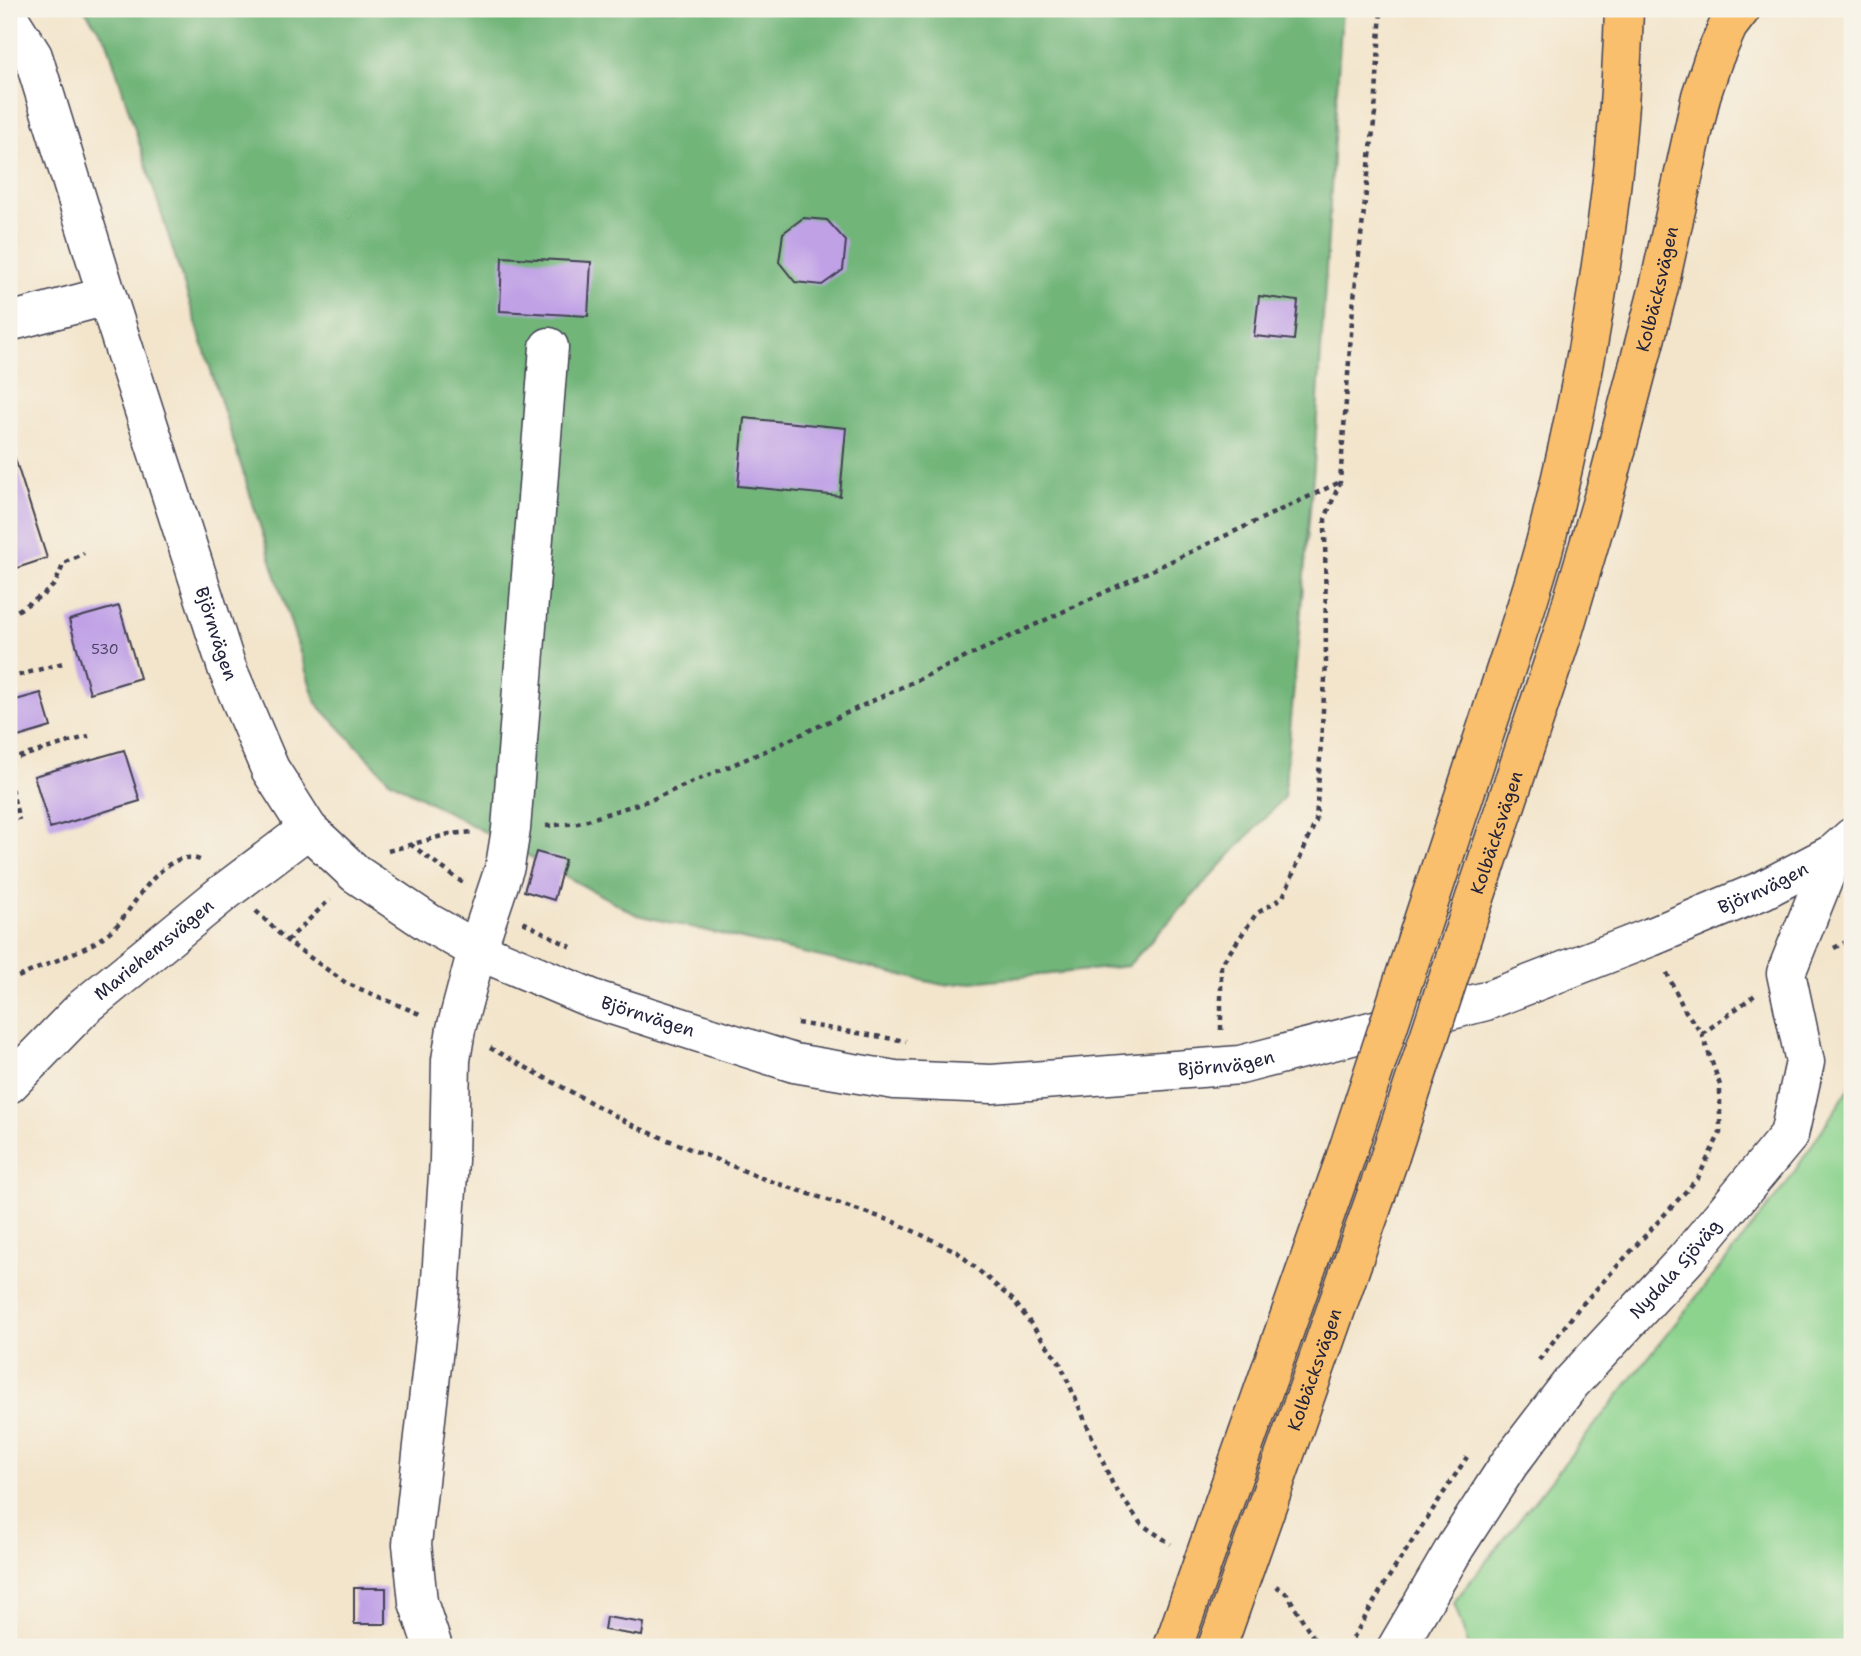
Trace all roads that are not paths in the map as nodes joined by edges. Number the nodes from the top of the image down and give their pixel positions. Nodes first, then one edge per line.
1 (1624, 9) edge
2 (1741, 9) edge
3 (9, 19) edge
4 (107, 296) junction
5 (9, 321) edge
6 (549, 347) dead end
7 (308, 829) junction
8 (1843, 845) edge
9 (477, 950) junction
10 (9, 1084) edge
11 (433, 1647) edge
12 (1173, 1647) edge
13 (1217, 1647) edge
14 (1397, 1647) edge

1 - 12 highway, bridge
2 - 13 highway, Kolbäcksvägen, bridge
3 - 4 street, Björnvägen
4 - 5 street
4 - 7 street, Björnvägen
6 - 9 street
7 - 9 street, Björnvägen
7 - 10 street, Mariehemsvägen
8 - 9 street, Björnvägen
8 - 14 street, Nydala Sjöväg
9 - 11 street

